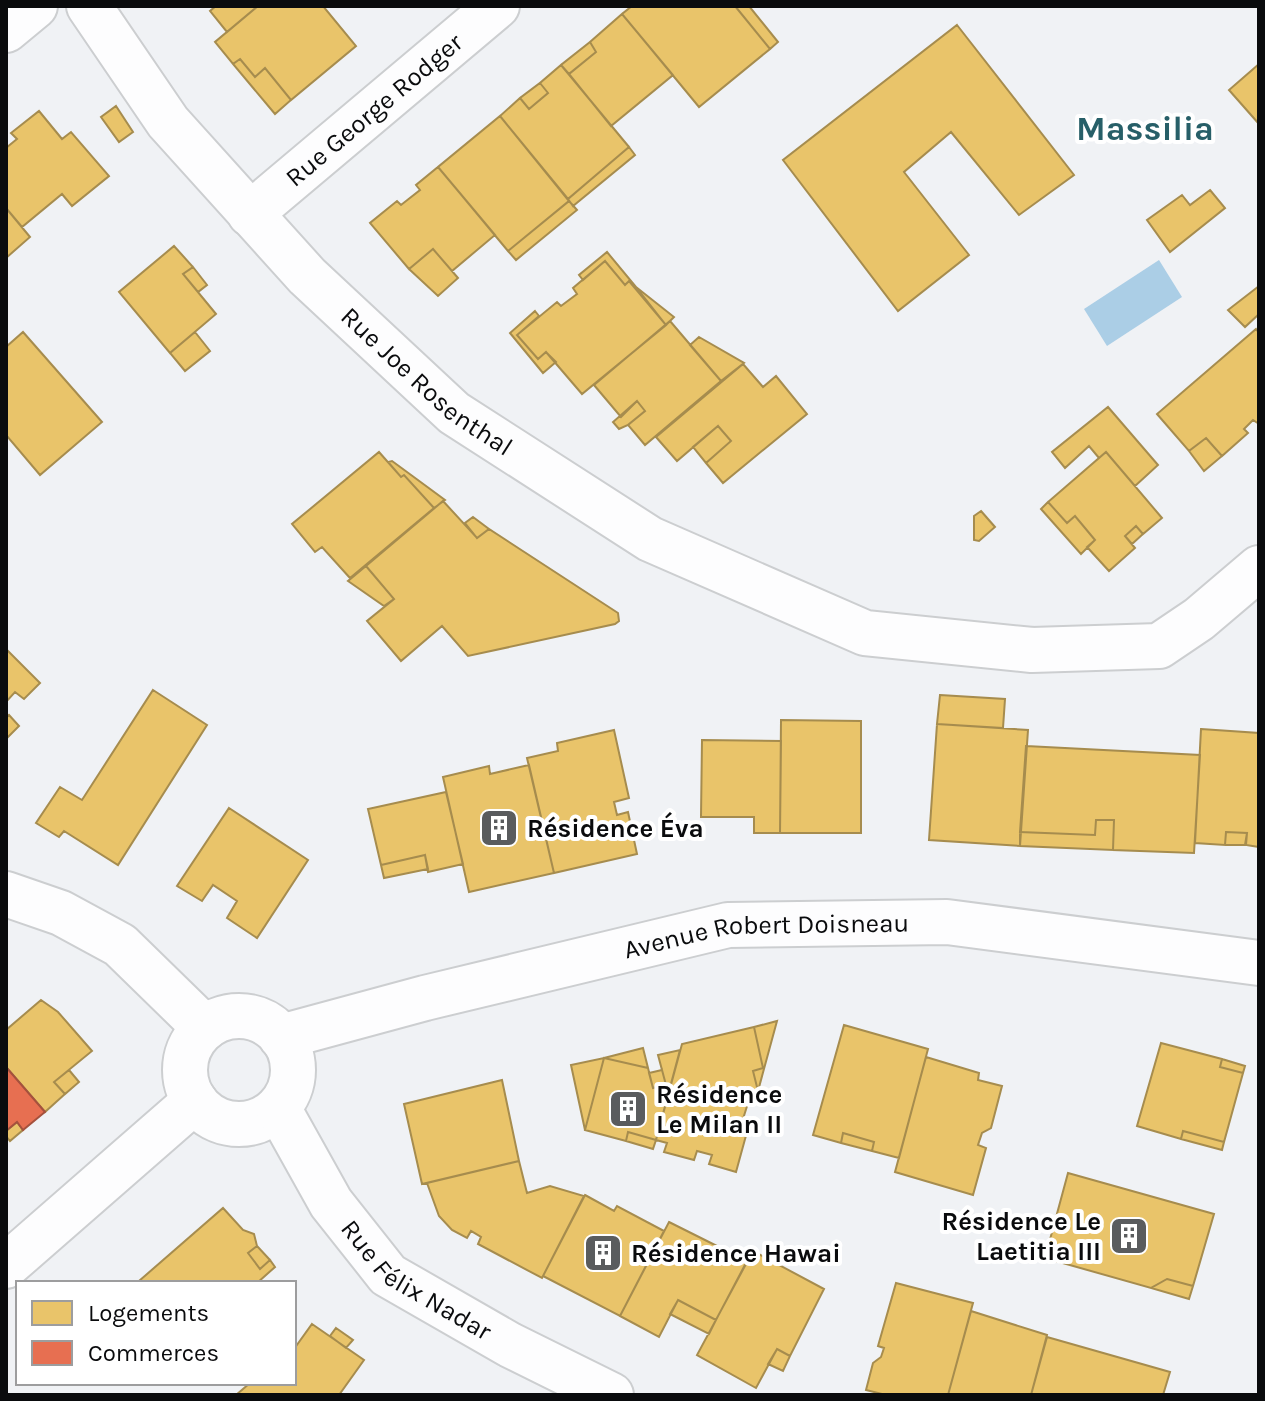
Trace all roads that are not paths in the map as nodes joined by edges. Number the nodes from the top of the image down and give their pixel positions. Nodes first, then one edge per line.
1 (35, 6) edge
2 (89, 6) edge
3 (497, 6) edge
4 (6, 30) edge
5 (250, 214) junction
6 (1259, 568) edge
7 (6, 894) edge
8 (1259, 963) edge
9 (205, 1028) junction
10 (281, 1037) junction
11 (195, 1101) junction
12 (278, 1108) junction
13 (6, 1266) edge
14 (611, 1395) edge

1 - 4 street
2 - 5 street, Rue Joe Rosenthal
3 - 5 street, Rue George Rodger
5 - 6 street, Rue Joe Rosenthal
7 - 9 street
8 - 10 street, Avenue Robert Doisneau
9 - 10 street
9 - 11 street
10 - 12 street
11 - 12 street
11 - 13 street
12 - 14 street, Rue Félix Nadar

